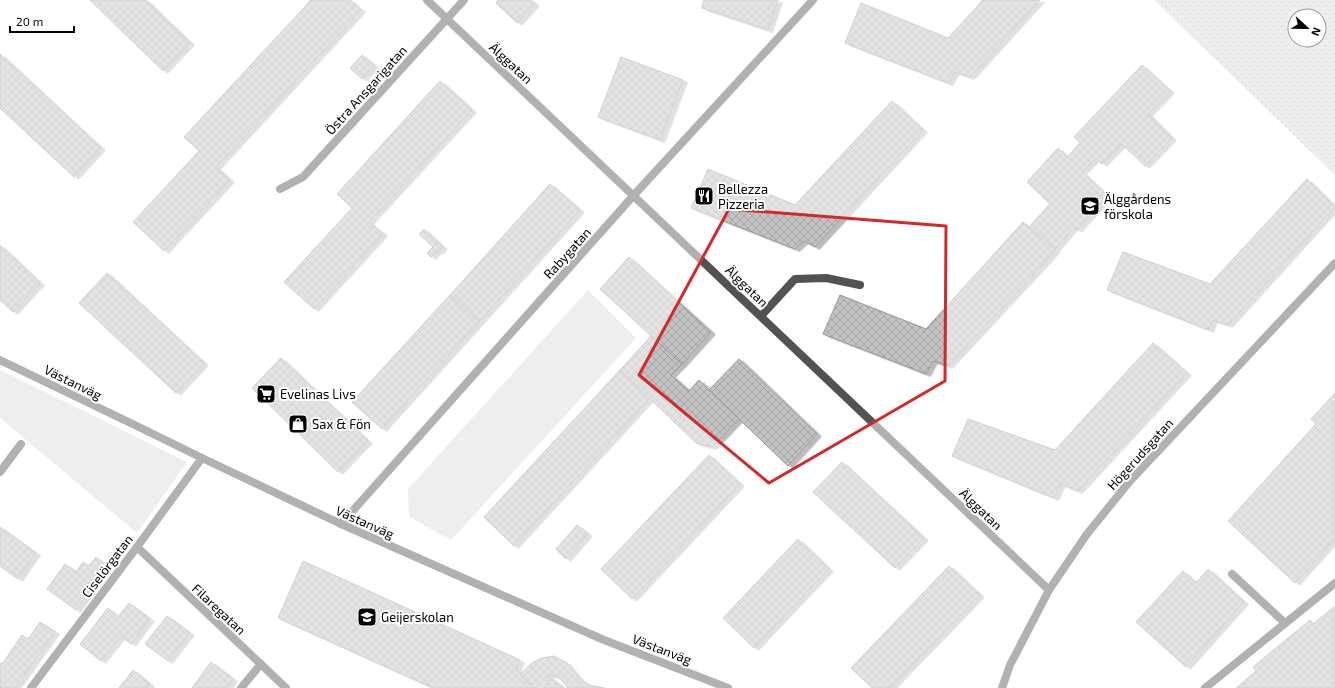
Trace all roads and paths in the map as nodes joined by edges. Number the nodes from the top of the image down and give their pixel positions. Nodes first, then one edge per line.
1 (427, 0) edge
2 (464, 0) edge
3 (813, 0) edge
4 (447, 19) junction
5 (280, 189) dead end
6 (634, 195) junction
7 (1335, 263) edge
8 (860, 285) dead end
9 (761, 316) junction
10 (0, 360) edge
11 (21, 444) dead end
12 (202, 458) junction
13 (0, 472) edge
14 (341, 524) junction
15 (137, 547) junction
16 (1232, 574) dead end
17 (1335, 583) edge
18 (1049, 590) junction
19 (1285, 623) junction
20 (261, 664) junction
21 (31, 688) edge
22 (241, 688) edge
23 (286, 688) edge
24 (728, 688) edge
25 (1002, 688) edge
26 (1205, 688) edge

1 - 4 street, Älggatan
2 - 4 street, Östra Ansgarigatan
3 - 6 street, Rabygatan
4 - 5 street, Östra Ansgarigatan
4 - 6 street, Älggatan
6 - 9 street, Älggatan
6 - 14 street, Rabygatan
7 - 18 street, Högerudsgatan
8 - 9 street
9 - 18 street, Älggatan
10 - 12 street, Västanväg
11 - 13 street
12 - 14 street, Västanväg
12 - 15 street, Ciselörgatan
14 - 24 street, Västanväg
15 - 20 street, Filaregatan
15 - 21 street, Ciselörgatan
16 - 19 street
17 - 19 street
18 - 25 street, Högerudsgatan
19 - 26 street
20 - 22 street
20 - 23 street, Filaregatan

